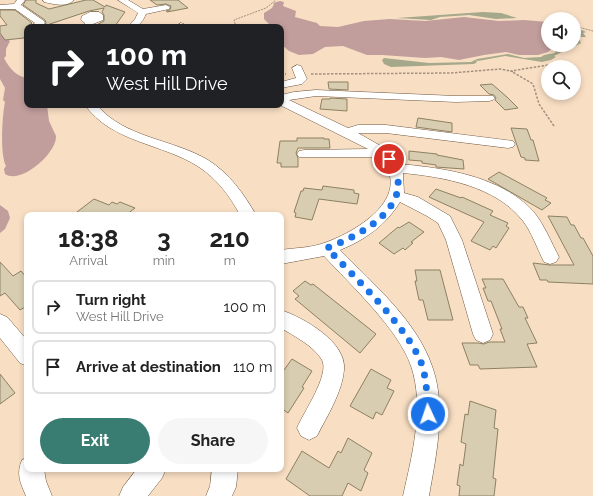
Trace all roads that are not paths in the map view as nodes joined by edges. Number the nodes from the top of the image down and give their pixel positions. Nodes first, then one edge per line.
1 (52, 0) edge
2 (70, 0) edge
3 (122, 0) edge
4 (19, 3) edge
5 (0, 7) edge
6 (166, 7) dead end
7 (142, 12) junction
8 (29, 24) edge
9 (135, 24) edge
10 (297, 68) dead end
11 (284, 84) edge
12 (489, 98) dead end
13 (284, 99) edge
14 (284, 102) edge
15 (92, 108) edge
16 (346, 133) junction
17 (508, 144) dead end
18 (383, 153) junction
19 (304, 154) dead end
20 (395, 168) junction
21 (397, 196) junction
22 (246, 212) edge
23 (327, 248) junction
24 (284, 256) edge
25 (550, 257) dead end
26 (284, 320) edge
27 (0, 323) edge
28 (483, 334) dead end
29 (24, 352) edge
30 (309, 428) dead end
31 (31, 472) edge
32 (151, 472) edge
33 (225, 472) edge
34 (39, 496) edge
35 (132, 496) edge
36 (219, 496) edge
37 (416, 496) edge

1 - 2 street
3 - 7 street
4 - 5 street
4 - 8 street
6 - 7 street
7 - 9 street
10 - 11 street
12 - 13 street
14 - 16 street
15 - 22 street
16 - 17 street
16 - 18 street
18 - 19 street
18 - 20 street
20 - 21 street
20 - 25 street
21 - 23 street
21 - 28 street
23 - 24 street
23 - 37 street
26 - 30 street
27 - 29 street
31 - 34 street
32 - 35 street
33 - 36 street

